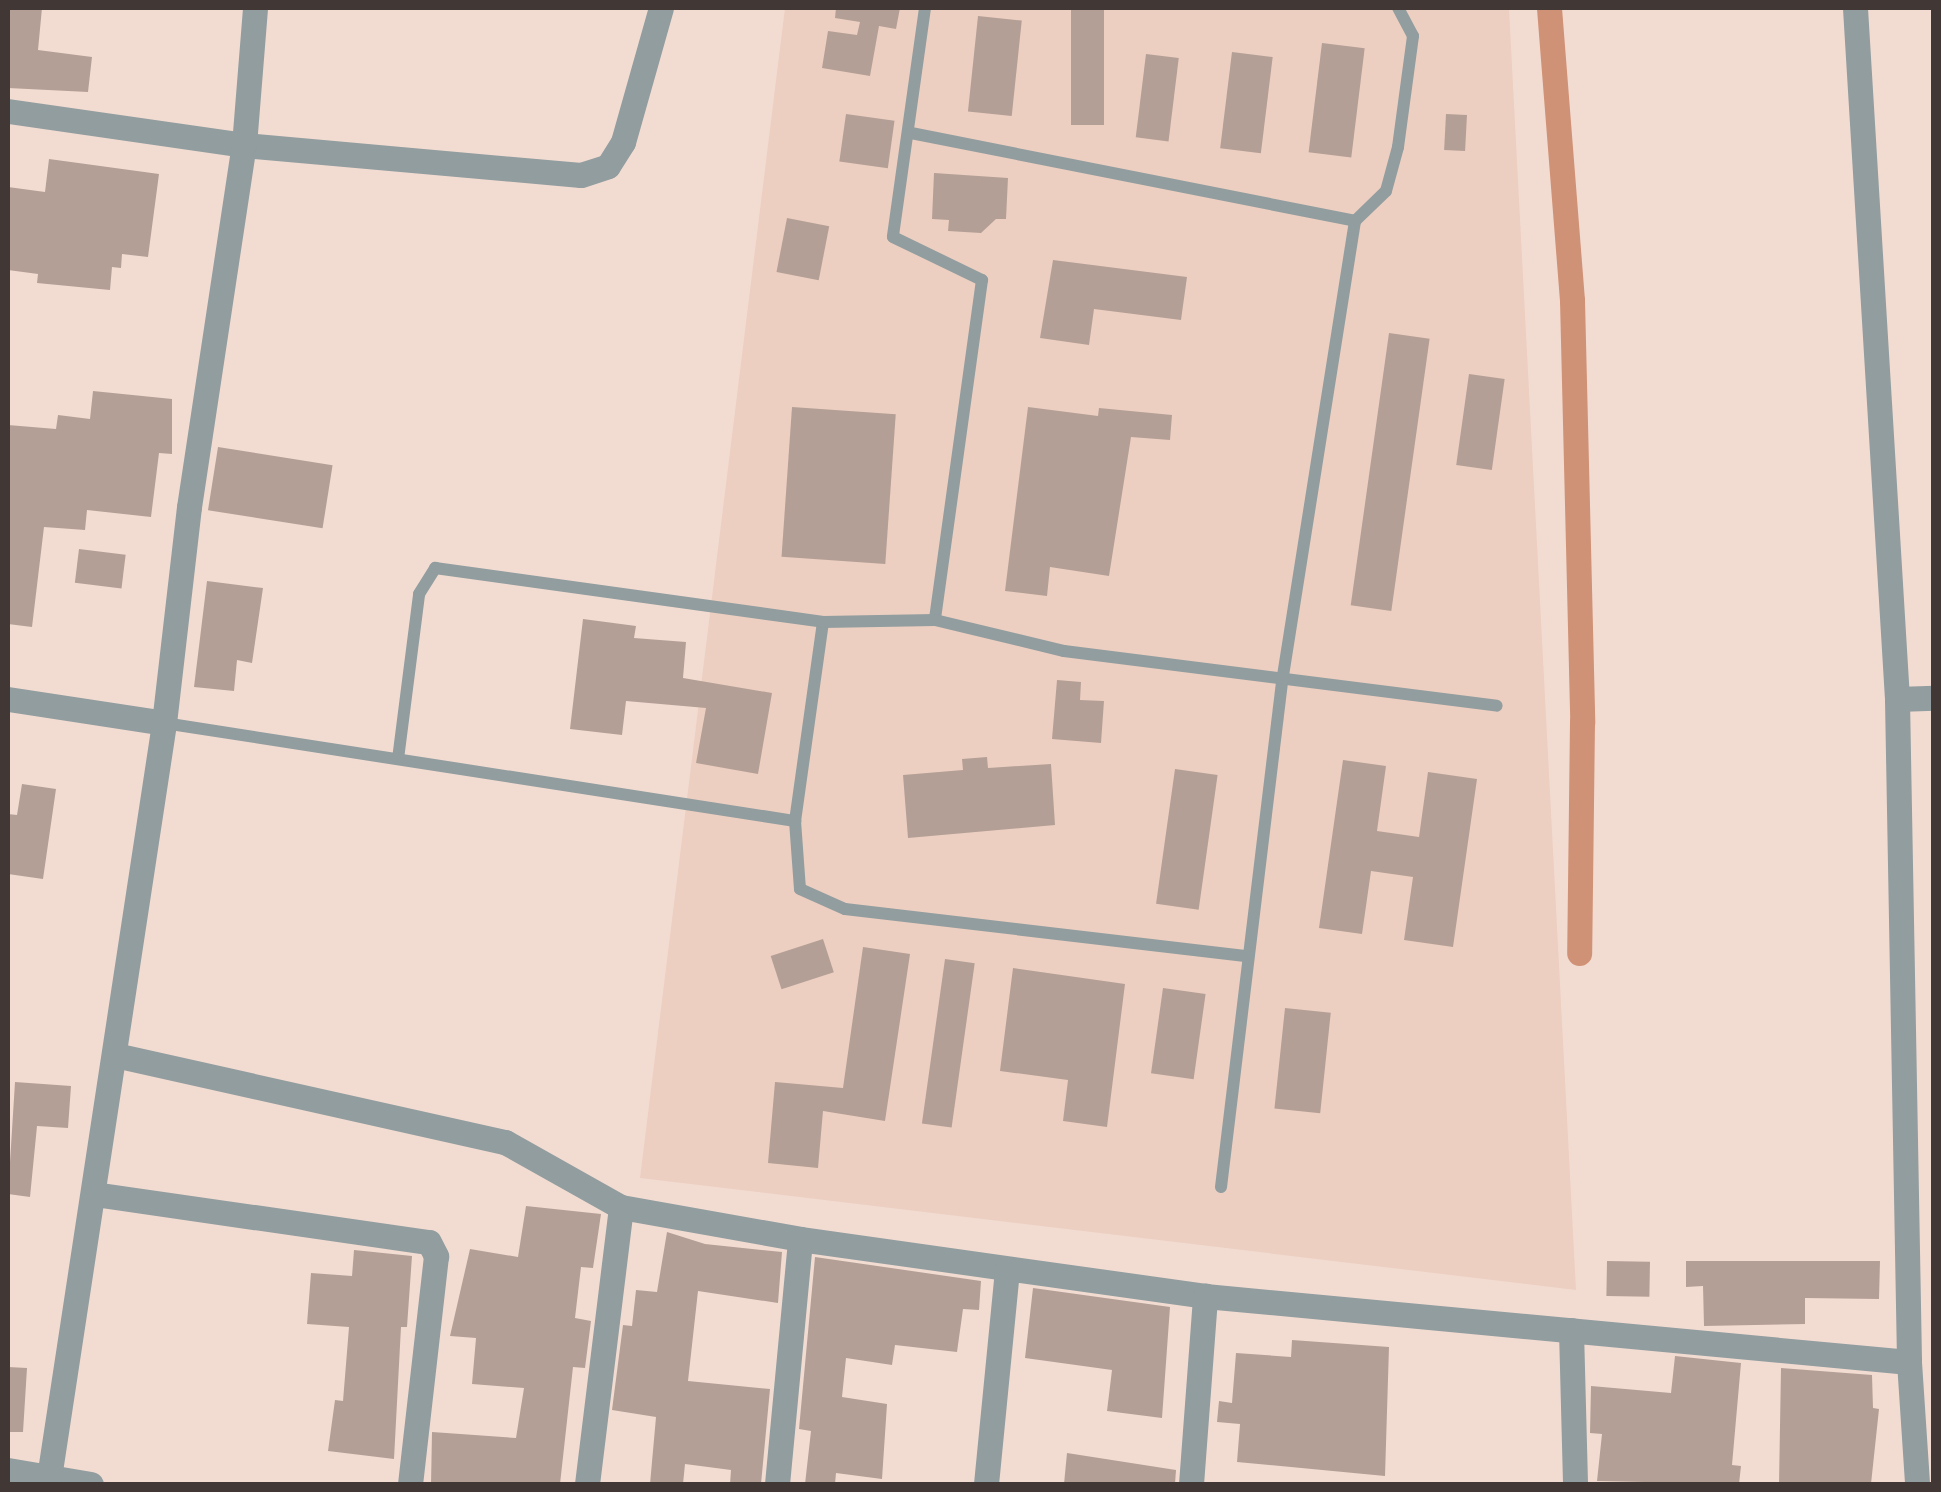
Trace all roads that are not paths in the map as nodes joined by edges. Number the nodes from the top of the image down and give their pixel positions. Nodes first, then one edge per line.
1 (254, 8) edge
2 (661, 8) edge
3 (924, 8) edge
4 (1398, 8) edge
5 (1855, 8) edge
6 (8, 111) edge
7 (911, 133) junction
8 (244, 145) junction
9 (1355, 221) junction
10 (935, 620) junction
11 (823, 622) junction
12 (1282, 682) junction
13 (1934, 698) edge
14 (8, 699) edge
15 (1897, 700) junction
16 (1497, 706) dead end
17 (164, 723) junction
18 (398, 759) junction
19 (794, 820) junction
20 (1247, 956) junction
21 (115, 1055) junction
22 (1221, 1187) dead end
23 (94, 1194) junction
24 (622, 1207) junction
25 (800, 1238) junction
26 (1008, 1270) junction
27 (1205, 1296) junction
28 (1571, 1330) junction
29 (1908, 1362) junction
30 (8, 1470) edge
31 (49, 1481) edge
32 (91, 1484) edge
33 (410, 1484) edge
34 (587, 1484) edge
35 (777, 1484) edge
36 (986, 1484) edge
37 (1191, 1484) edge
38 (1576, 1484) edge
39 (1917, 1484) edge

1 - 8 street
2 - 8 street
3 - 7 lane
4 - 9 lane
5 - 15 street
6 - 8 street
7 - 9 lane
7 - 10 lane
8 - 17 street
9 - 12 lane
10 - 11 lane
10 - 12 lane
11 - 18 lane
11 - 19 lane
12 - 16 lane
12 - 20 lane
13 - 15 street
14 - 17 street
15 - 29 street
17 - 18 lane
17 - 21 street
18 - 19 lane
19 - 20 lane
20 - 22 lane
21 - 23 street
21 - 24 street
23 - 31 street
23 - 33 street
24 - 25 street
24 - 34 street
25 - 26 street
25 - 35 street
26 - 27 street
26 - 36 street
27 - 28 street
27 - 37 street
28 - 29 street
28 - 38 street
29 - 39 street
30 - 31 street
31 - 32 street

